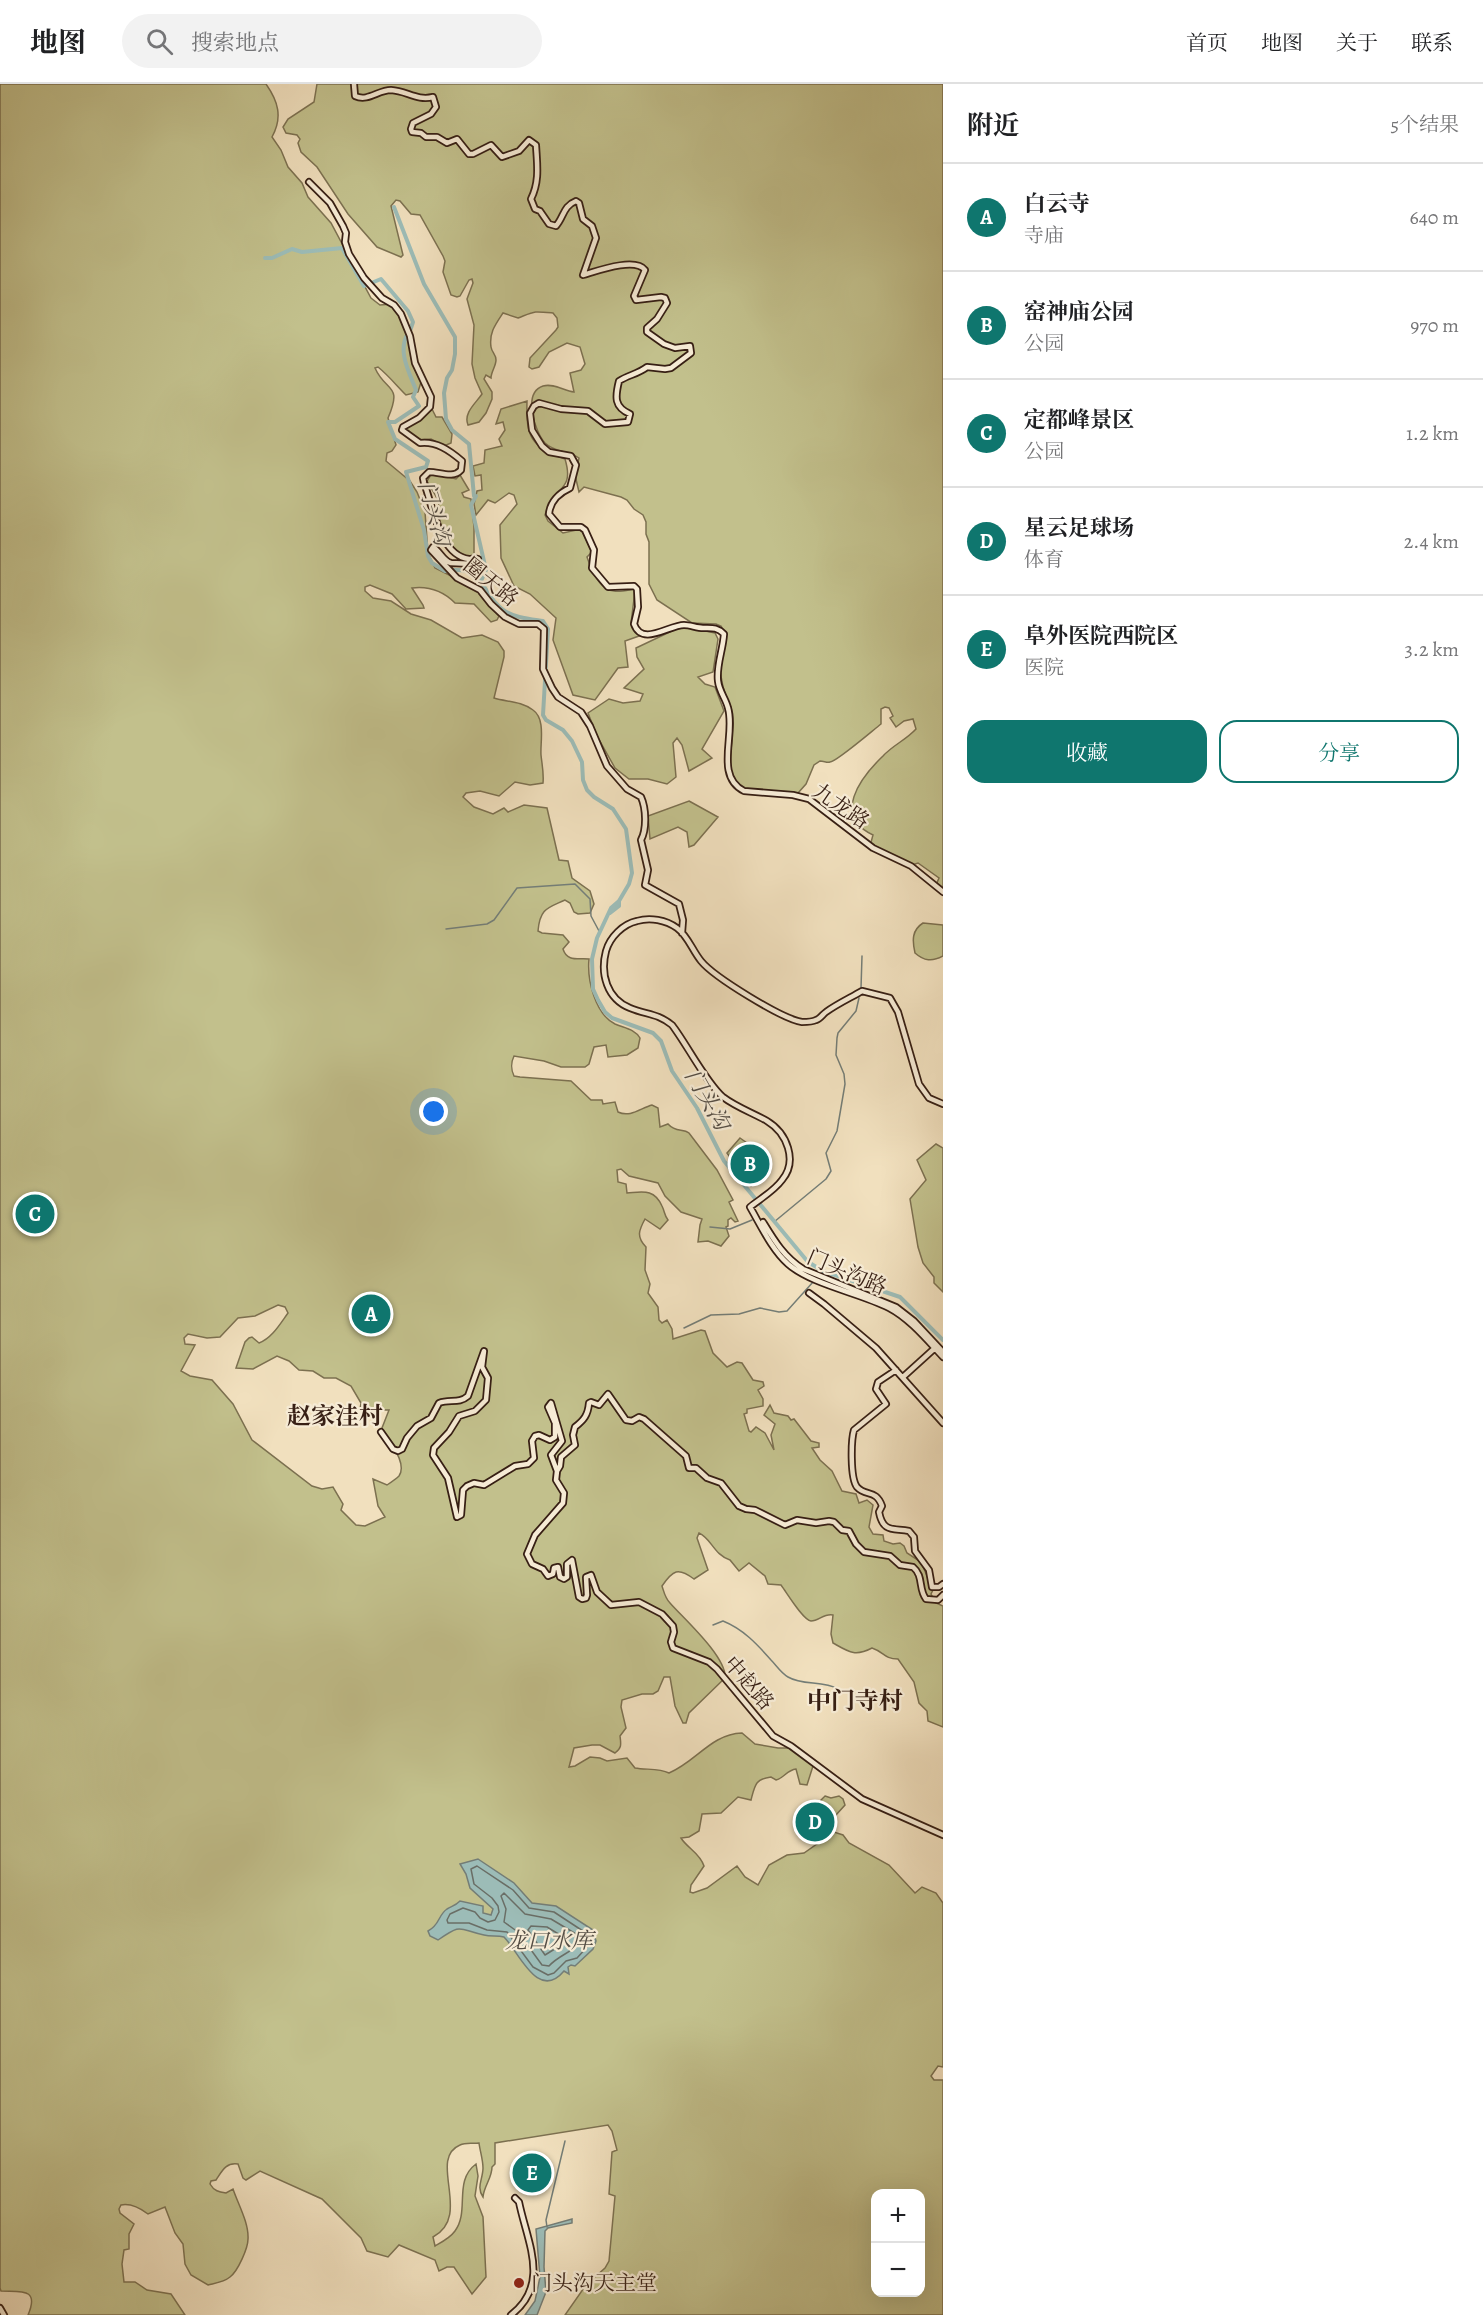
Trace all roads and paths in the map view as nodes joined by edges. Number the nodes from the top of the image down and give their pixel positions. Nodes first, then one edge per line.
1 (354, 84) edge
2 (309, 182) dead end
3 (943, 892) edge
4 (682, 933) junction
5 (943, 1104) edge
6 (752, 1206) junction
7 (809, 1293) dead end
8 (935, 1348) junction
9 (943, 1352) edge
10 (943, 1357) edge
11 (896, 1370) junction
12 (903, 1377) junction
13 (943, 1423) edge
14 (381, 1432) dead end
15 (557, 1471) junction
16 (943, 1584) edge
17 (943, 1595) edge
18 (943, 1835) edge
19 (515, 2198) dead end
20 (0, 2308) edge
21 (4, 2315) edge
22 (511, 2315) edge

1 - 3 street, 九龙路
2 - 4 street, 圈天路
4 - 5 street
4 - 6 street
6 - 8 street, 门头沟路
6 - 9 street, 门头沟路
7 - 11 street
8 - 10 street, 门头沟路
8 - 12 street
11 - 12 street
11 - 16 street
12 - 13 street
14 - 15 street, 中赵路
15 - 17 street
15 - 18 street, 中赵路
19 - 22 street
20 - 21 street

